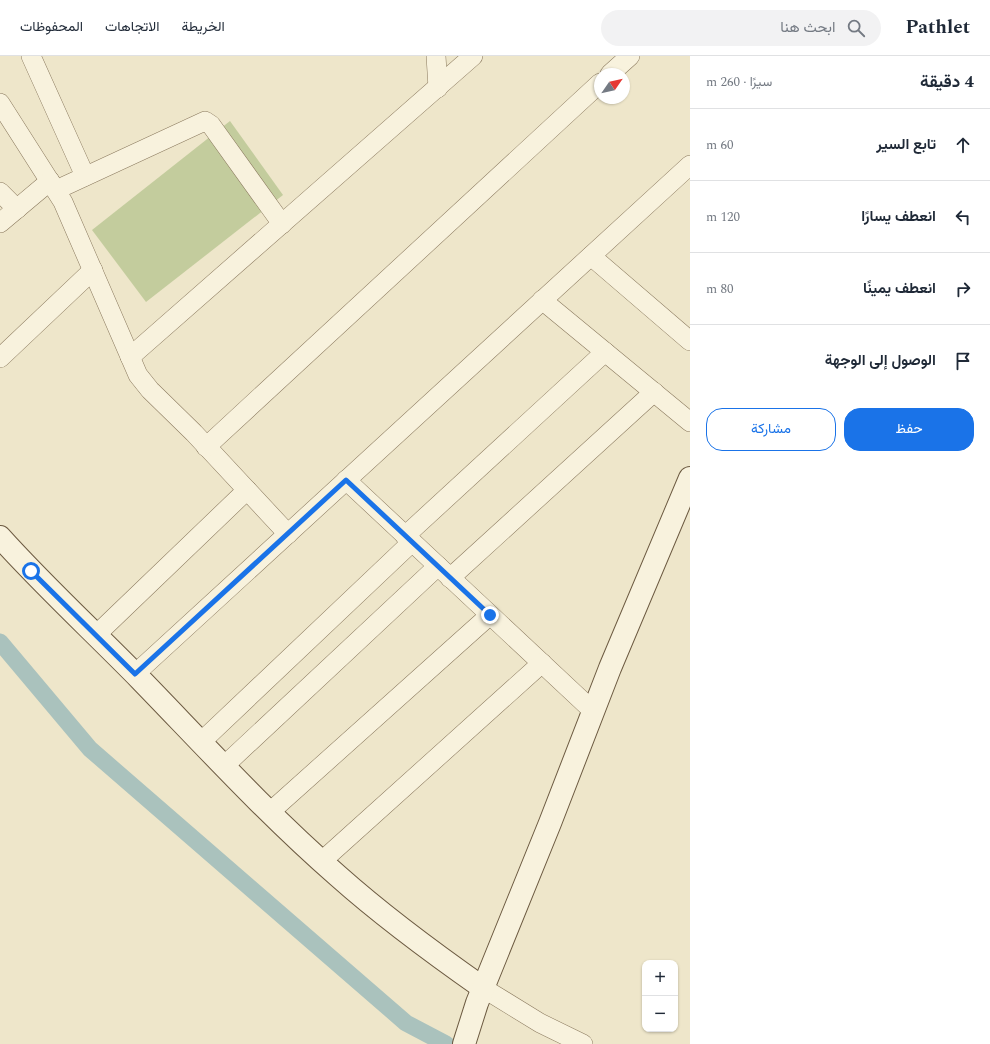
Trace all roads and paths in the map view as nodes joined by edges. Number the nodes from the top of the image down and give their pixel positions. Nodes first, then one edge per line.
1 (31, 56) edge
2 (436, 56) edge
3 (473, 56) edge
4 (630, 56) edge
5 (617, 68) edge
6 (438, 88) junction
7 (594, 89) edge
8 (0, 104) edge
9 (690, 164) edge
10 (85, 176) junction
11 (53, 186) junction
12 (0, 192) edge
13 (17, 209) junction
14 (0, 223) edge
15 (282, 224) junction
16 (591, 256) junction
17 (92, 270) junction
18 (542, 300) junction
19 (690, 342) edge
20 (605, 352) junction
21 (130, 357) junction
22 (0, 358) edge
23 (654, 392) junction
24 (690, 422) edge
25 (206, 447) junction
26 (690, 478) edge
27 (346, 480) junction
28 (247, 490) junction
29 (288, 534) junction
30 (0, 536) edge
31 (409, 539) junction
32 (444, 572) junction
33 (490, 615) junction
34 (96, 635) junction
35 (542, 663) junction
36 (135, 674) junction
37 (593, 711) junction
38 (201, 742) junction
39 (224, 766) junction
40 (270, 812) junction
41 (322, 861) junction
42 (480, 995) junction
43 (464, 1044) edge
44 (583, 1044) edge

1 - 10 street
2 - 6 street
3 - 6 street
4 - 5 street
6 - 15 street
7 - 25 street
8 - 11 street
9 - 16 street
10 - 11 street
10 - 15 street
11 - 13 street
11 - 17 street
12 - 13 street
13 - 14 street
15 - 21 street
16 - 18 street
16 - 19 street
17 - 21 street
17 - 22 street
18 - 20 street
18 - 27 street
20 - 23 street
20 - 31 street
21 - 25 street
23 - 24 street
23 - 32 street
25 - 28 street
26 - 37 main road
27 - 29 street
27 - 31 street
28 - 29 street
28 - 34 street
29 - 36 street
30 - 34 main road
31 - 32 street
31 - 38 street
32 - 33 street
32 - 39 street
33 - 35 street
33 - 40 street
34 - 36 main road
35 - 37 street
35 - 41 street
36 - 38 main road
37 - 42 main road
38 - 39 main road
39 - 40 main road
40 - 41 main road
41 - 42 main road
42 - 43 main road
42 - 44 street

